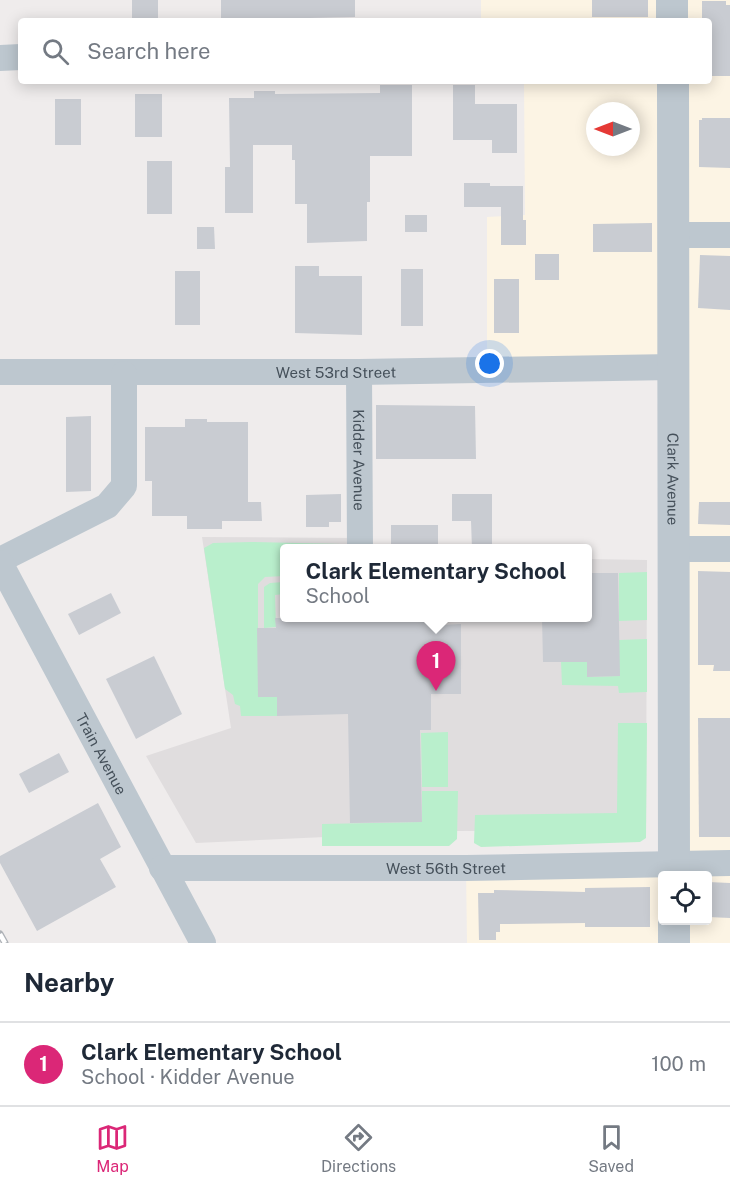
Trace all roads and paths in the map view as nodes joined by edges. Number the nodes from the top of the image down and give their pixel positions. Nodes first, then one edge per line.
1 (672, 0) edge
2 (672, 18) edge
3 (18, 57) edge
4 (0, 58) edge
5 (673, 84) edge
6 (673, 235) junction
7 (730, 235) edge
8 (673, 367) junction
9 (0, 372) edge
10 (359, 372) junction
11 (124, 374) junction
12 (360, 544) edge
13 (673, 549) junction
14 (730, 549) edge
15 (0, 561) edge
16 (730, 863) edge
17 (162, 868) junction
18 (674, 869) edge
19 (674, 925) edge
20 (203, 943) edge
21 (674, 943) edge

1 - 2 street
3 - 4 street
5 - 6 street, Clark Avenue
6 - 7 street
6 - 8 street, Clark Avenue
8 - 10 street, West 53rd Street
8 - 13 street, Clark Avenue
9 - 11 street, West 53rd Street
10 - 11 street, West 53rd Street
10 - 12 street, Kidder Avenue
11 - 15 street
13 - 14 street
13 - 18 street, Clark Avenue
15 - 17 street, Train Avenue
16 - 18 street, West 56th Street
17 - 18 street, West 56th Street
17 - 20 street, Train Avenue
19 - 21 street

